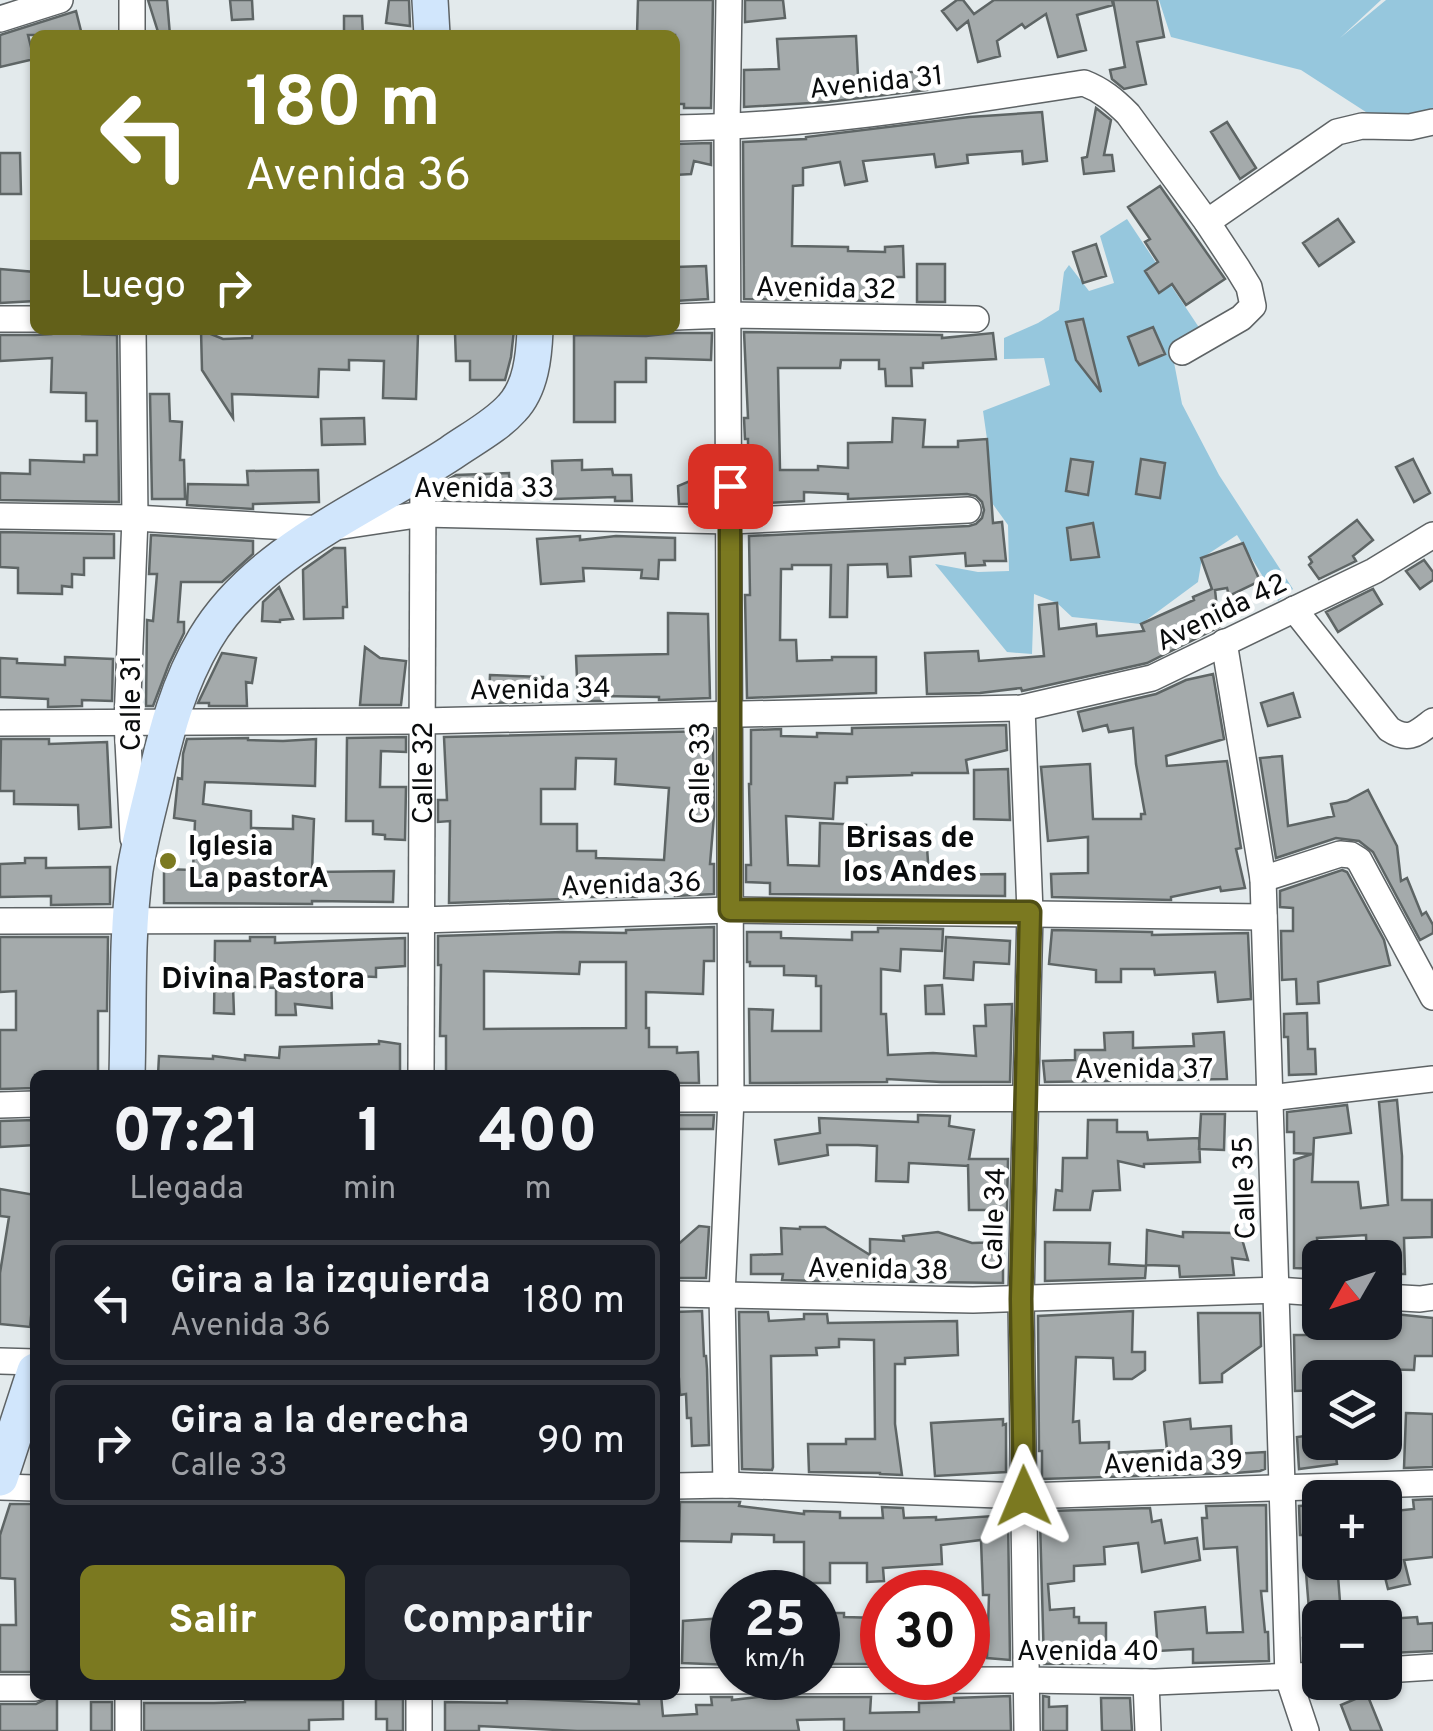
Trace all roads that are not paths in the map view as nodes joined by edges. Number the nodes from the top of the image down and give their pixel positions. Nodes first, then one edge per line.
1 (60, 0) edge
2 (132, 0) edge
3 (430, 0) edge
4 (730, 0) edge
5 (0, 19) edge
6 (132, 30) edge
7 (432, 30) edge
8 (1433, 122) edge
9 (726, 127) junction
10 (680, 128) edge
11 (1208, 222) junction
12 (728, 315) junction
13 (0, 318) edge
14 (680, 318) edge
15 (976, 319) dead end
16 (30, 320) edge
17 (133, 335) edge
18 (535, 335) edge
19 (1182, 352) dead end
20 (423, 471) junction
21 (968, 510) dead end
22 (423, 514) junction
23 (0, 516) edge
24 (135, 518) junction
25 (730, 521) junction
26 (323, 529) junction
27 (1433, 534) edge
28 (1294, 609) junction
29 (1224, 642) junction
30 (1022, 708) junction
31 (729, 713) junction
32 (422, 721) junction
33 (1433, 721) edge
34 (126, 722) junction
35 (0, 724) edge
36 (168, 724) junction
37 (136, 868) junction
38 (1263, 879) junction
39 (730, 910) junction
40 (1030, 912) junction
41 (1264, 916) junction
42 (131, 920) junction
43 (422, 920) junction
44 (0, 921) edge
45 (1433, 997) edge
46 (127, 1070) edge
47 (421, 1070) edge
48 (1433, 1078) edge
49 (1269, 1098) junction
50 (680, 1099) edge
51 (731, 1099) junction
52 (1026, 1099) junction
53 (0, 1104) edge
54 (30, 1104) edge
55 (1278, 1290) junction
56 (1302, 1292) edge
57 (680, 1294) edge
58 (722, 1295) junction
59 (1433, 1296) edge
60 (1021, 1299) junction
61 (1402, 1299) edge
62 (0, 1361) edge
63 (30, 1362) edge
64 (30, 1386) edge
65 (0, 1478) edge
66 (1433, 1483) edge
67 (726, 1484) junction
68 (680, 1486) edge
69 (0, 1487) edge
70 (1282, 1487) junction
71 (30, 1488) edge
72 (1024, 1496) junction
73 (1433, 1667) edge
74 (1402, 1669) edge
75 (1302, 1676) edge
76 (1288, 1677) junction
77 (1026, 1680) junction
78 (680, 1681) edge
79 (1146, 1682) junction
80 (0, 1688) edge
81 (30, 1688) edge
82 (128, 1700) edge
83 (420, 1700) edge
84 (128, 1731) edge
85 (419, 1731) edge
86 (1027, 1731) edge
87 (1148, 1731) edge
88 (1306, 1731) edge

1 - 5 street
2 - 6 street
3 - 7 main road
4 - 9 street, Calle 33
8 - 11 street
9 - 10 street, Avenida 31
9 - 11 street, Avenida 31
9 - 12 street, Calle 33
11 - 19 street
12 - 14 street, Avenida 32
12 - 15 street, Avenida 32
12 - 25 street, Calle 33
13 - 16 street
17 - 24 street, Calle 31
18 - 20 main road
20 - 22 street, Calle 32
20 - 26 main road
21 - 25 street, Avenida 33
22 - 25 street, Avenida 33
22 - 26 street, Avenida 33
22 - 32 street, Calle 32
23 - 24 street, Avenida 33
24 - 26 street, Avenida 33
24 - 34 street, Calle 31
25 - 31 street, Calle 33
26 - 36 main road
27 - 28 street, Avenida 42
28 - 29 street, Avenida 42
28 - 33 street
29 - 30 street, Avenida 42
29 - 38 street, Calle 35
30 - 31 street, Avenida 34
30 - 40 street, Calle 34
31 - 32 street, Avenida 34
31 - 39 street, Calle 33
32 - 36 street, Avenida 34
32 - 43 street, Calle 32
34 - 35 street, Avenida 34
34 - 36 street, Avenida 34
34 - 37 street, Calle 31
36 - 37 main road
37 - 42 main road, Calle 31
38 - 41 street, Calle 35
38 - 45 street
39 - 40 street, Avenida 36
39 - 43 street, Avenida 36
39 - 51 street, Calle 33
40 - 41 street, Avenida 36
40 - 52 street, Calle 34
41 - 49 street, Calle 35
42 - 43 street, Avenida 36
42 - 44 street, Avenida 36
42 - 46 main road, Calle 31
43 - 47 street, Calle 32
48 - 49 street, Avenida 37
49 - 52 street, Avenida 37
49 - 55 street, Calle 35
50 - 51 street, Avenida 37
51 - 52 street, Avenida 37
51 - 58 street, Calle 33
52 - 60 street, Calle 34
53 - 54 street
55 - 56 street, Avenida 38
55 - 60 street, Avenida 38
55 - 70 street, Calle 35
57 - 58 street, Avenida 38
58 - 60 street, Avenida 38
58 - 67 street, Calle 33
59 - 61 street
60 - 72 street, Calle 34
62 - 63 street
64 - 65 main road
66 - 70 street, Avenida 39
67 - 68 street, Avenida 39
67 - 72 street, Avenida 39
69 - 71 street
70 - 72 street, Avenida 39
70 - 76 street, Calle 35
72 - 77 street, Calle 34
73 - 74 street
75 - 76 street, Avenida 40
76 - 79 street, Avenida 40
76 - 88 street, Calle 35
77 - 78 street, Avenida 40
77 - 79 street, Avenida 40
77 - 86 street, Calle 34
79 - 87 street
80 - 81 street
82 - 84 street
83 - 85 street

